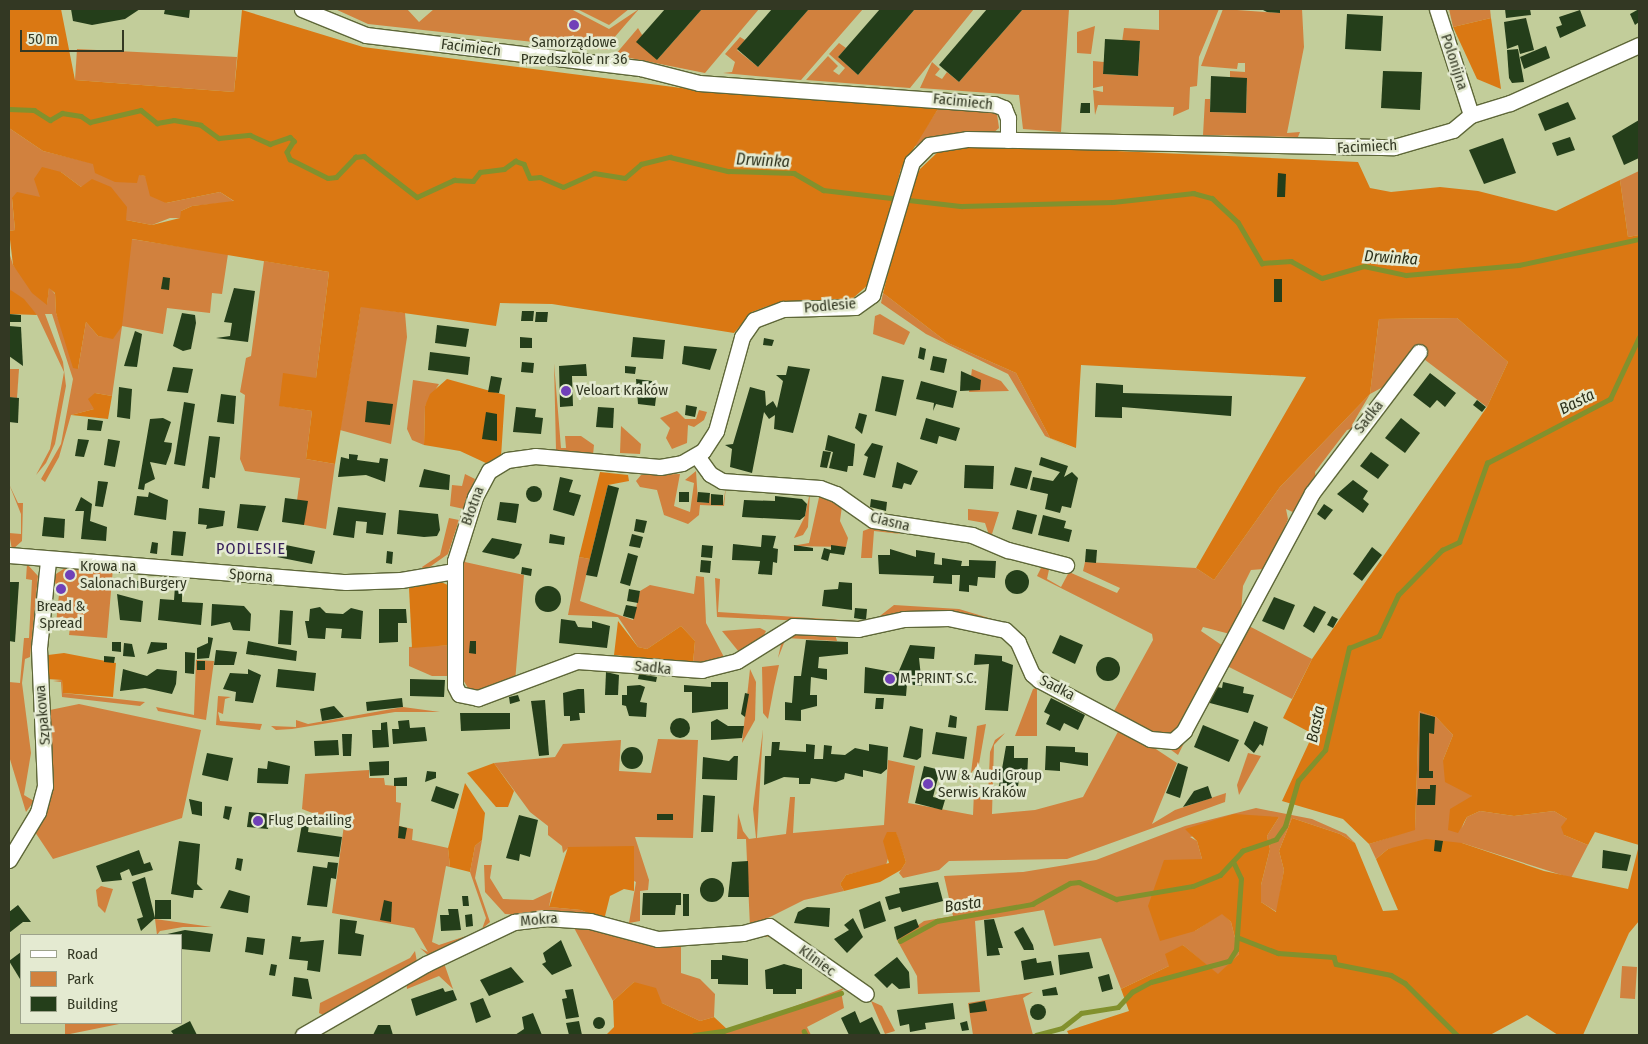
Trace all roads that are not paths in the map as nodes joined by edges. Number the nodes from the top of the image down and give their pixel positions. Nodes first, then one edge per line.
1 (302, 9) edge
2 (1437, 9) edge
3 (1639, 45) edge
4 (1471, 115) junction
5 (1008, 140) junction
6 (1419, 352) dead end
7 (697, 456) junction
8 (9, 555) edge
9 (48, 561) junction
10 (1066, 565) dead end
11 (454, 571) junction
12 (459, 694) joint
13 (9, 860) edge
14 (769, 926) joint
15 (866, 994) dead end
16 (303, 1035) edge

1 - 5 street, Facimiech
2 - 4 street, Polonijna
3 - 4 street, Facimiech
4 - 5 street, Facimiech
5 - 7 street, Podlesie
6 - 12 street, Sadka
7 - 10 street, Ciasna
7 - 11 street, Błotna
8 - 9 street, Sporna
9 - 11 street, Sporna
9 - 13 street, Szpakowa
11 - 12 street, Błotna
14 - 15 street, Kliniec
14 - 16 street, Mokra

